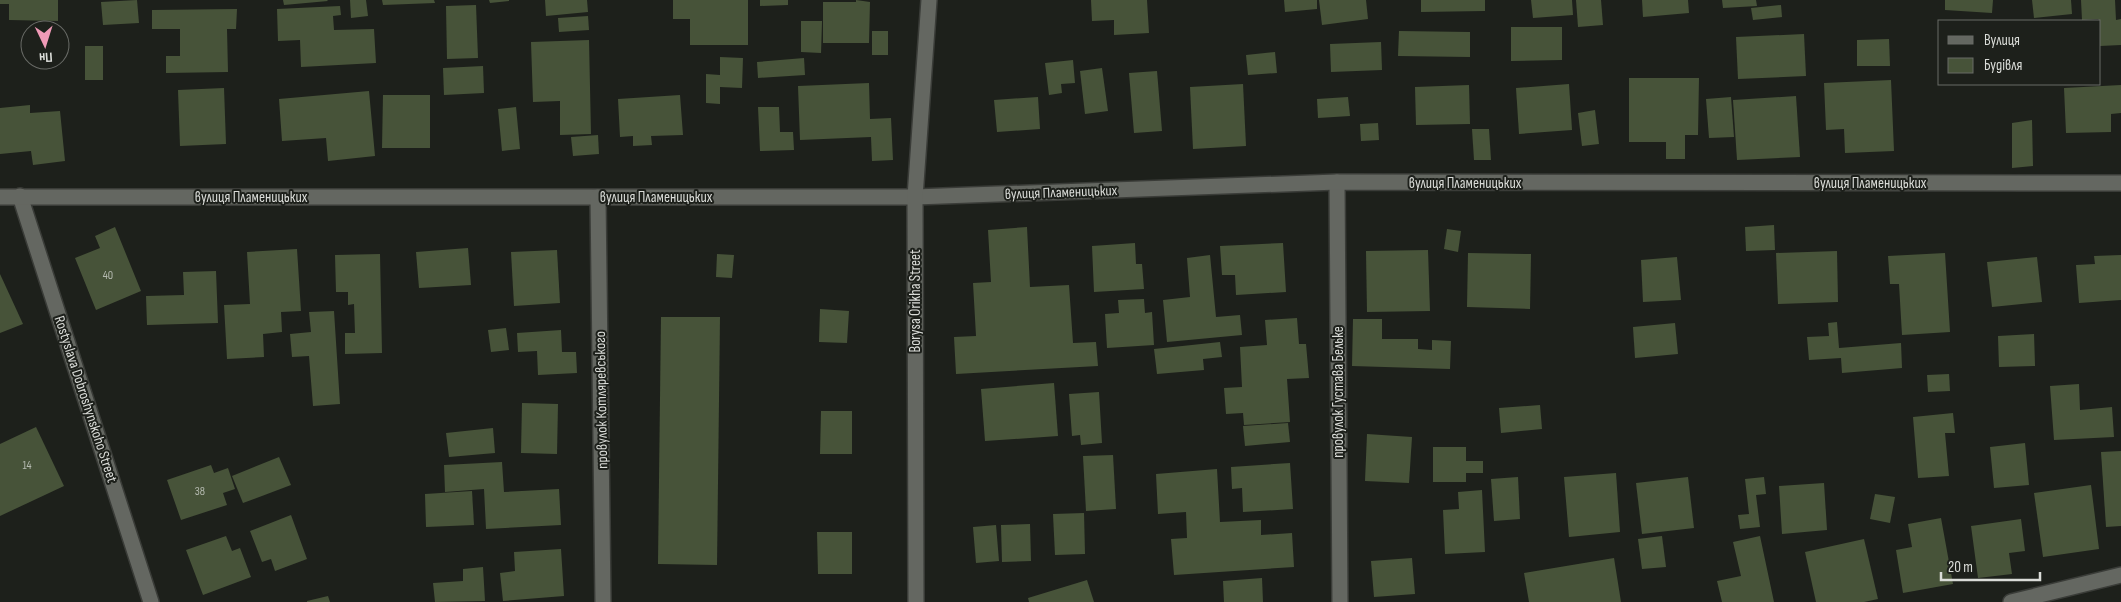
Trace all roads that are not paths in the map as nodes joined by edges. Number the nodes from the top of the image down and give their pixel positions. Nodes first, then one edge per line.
1 (929, 0) edge
2 (1337, 182) junction
3 (2121, 183) edge
4 (20, 196) junction
5 (0, 197) edge
6 (598, 197) junction
7 (915, 197) junction
8 (2121, 575) edge
9 (152, 602) edge
10 (603, 602) edge
11 (916, 602) edge
12 (1340, 602) edge
13 (2011, 602) edge

1 - 7 street, Borysa Orikha Street
2 - 3 street, вулиця Пламеницьких
2 - 7 street, вулиця Пламеницьких
2 - 12 street, провулок Густава Бельке
4 - 5 street, вулиця Пламеницьких
4 - 6 street, вулиця Пламеницьких
4 - 9 street, Rostyslava Dobroshynskoho Street
6 - 7 street, вулиця Пламеницьких
6 - 10 street, провулок Котляревського
7 - 11 street, Borysa Orikha Street
8 - 13 street

